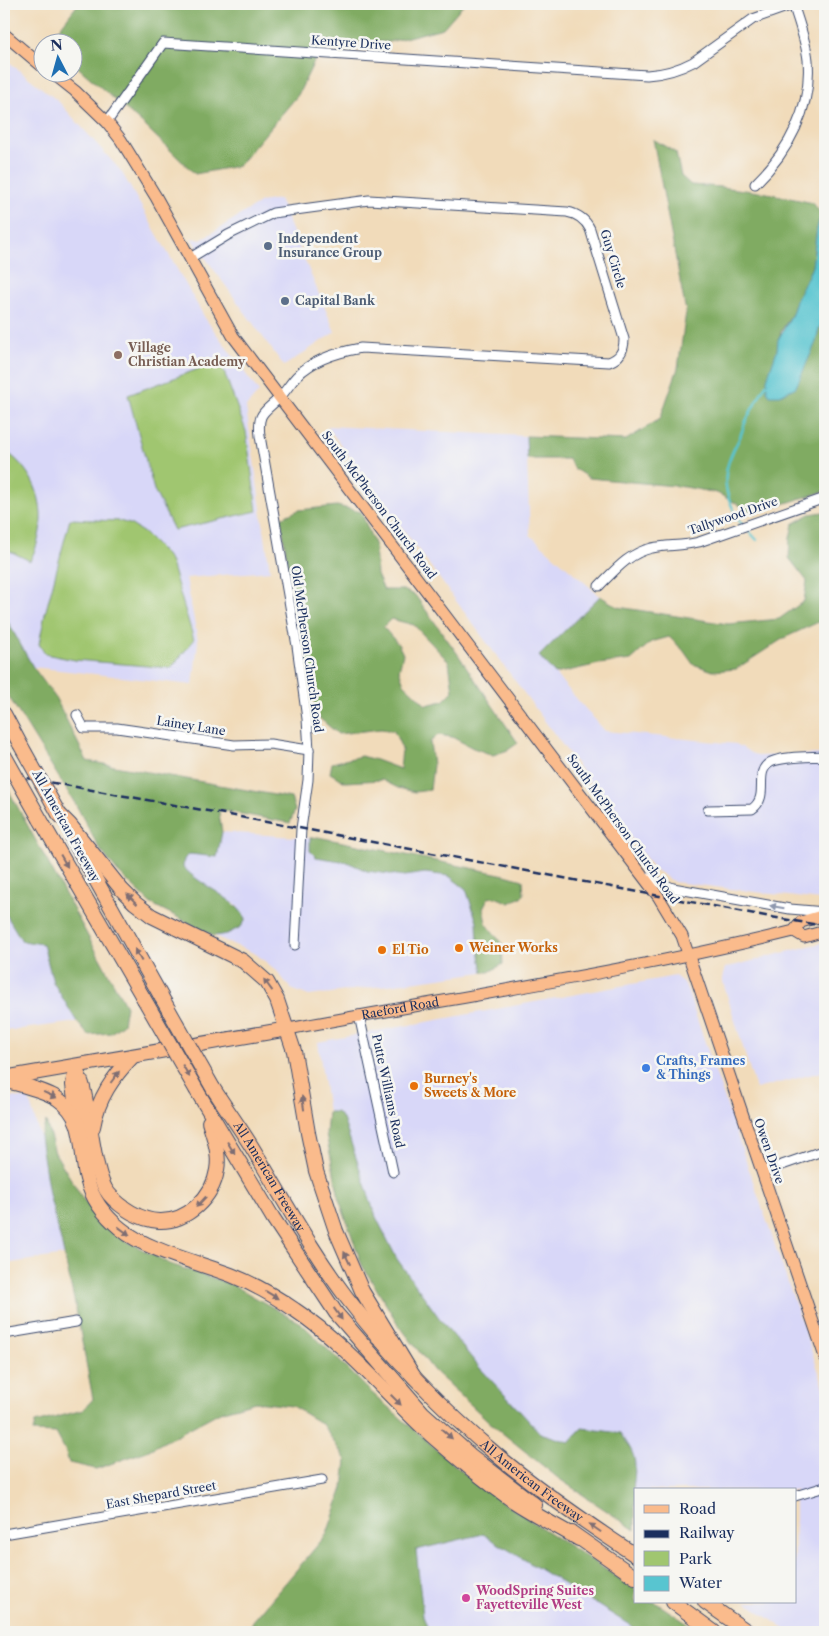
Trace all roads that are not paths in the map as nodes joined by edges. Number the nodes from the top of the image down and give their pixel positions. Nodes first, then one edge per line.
1 (794, 4) edge
2 (4, 34) edge
3 (32, 58) edge
4 (64, 82) edge
5 (106, 122) junction
6 (756, 184) dead end
7 (190, 258) junction
8 (280, 397) junction
9 (825, 498) edge
10 (599, 586) dead end
11 (4, 714) edge
12 (77, 715) dead end
13 (309, 750) junction
14 (4, 754) edge
15 (825, 756) edge
16 (708, 810) dead end
17 (65, 822) junction
18 (644, 876) junction
19 (825, 913) edge
20 (794, 931) junction
21 (825, 932) edge
22 (295, 945) dead end
23 (687, 955) junction
24 (359, 1015) junction
25 (288, 1029) junction
26 (133, 1056) junction
27 (75, 1067) junction
28 (4, 1079) edge
29 (198, 1091) junction
30 (79, 1125) junction
31 (92, 1135) junction
32 (825, 1150) edge
33 (393, 1172) dead end
34 (762, 1172) junction
35 (76, 1322) dead end
36 (4, 1334) edge
37 (825, 1357) edge
38 (414, 1377) junction
39 (322, 1480) dead end
40 (825, 1486) edge
41 (796, 1496) edge
42 (4, 1534) edge
43 (579, 1539) junction
44 (634, 1554) edge
45 (634, 1576) edge
46 (676, 1604) edge
47 (708, 1604) edge
48 (714, 1632) edge
49 (748, 1632) edge

1 - 5 street, Kentyre Drive
1 - 6 street
2 - 3 main road
4 - 5 main road, South McPherson Church Road
5 - 7 main road, South McPherson Church Road
7 - 8 main road, South McPherson Church Road
7 - 8 street, Guy Circle
8 - 13 street, Old McPherson Church Road
8 - 18 main road, South McPherson Church Road
9 - 10 street, Tallywood Drive
11 - 17 highway, All American Freeway, bridge
12 - 13 street, Lainey Lane
13 - 22 street, Old McPherson Church Road
14 -> 29 highway, All American Freeway, bridge
15 - 16 street
25 -> 17 highway
38 -> 17 highway, All American Freeway, bridge
19 -> 18 street
18 - 23 main road, South McPherson Church Road
19 - 20 main road, Raeford Road
20 - 21 main road, Raeford Road
20 - 23 main road, Raeford Road
23 - 24 main road, Raeford Road
23 - 34 main road, Owen Drive
24 - 25 main road, Raeford Road
24 - 33 street, Putte Williams Road
25 - 26 highway, Raeford Road
38 -> 25 highway
26 - 27 highway, Raeford Road
31 -> 26 highway
27 - 28 highway, Raeford Road
27 - 30 highway
27 - 31 highway
28 -> 30 highway
29 -> 31 highway
29 -> 43 highway, All American Freeway
30 -> 43 highway
32 - 34 street
34 - 37 main road, Owen Drive
35 - 36 street
44 -> 38 highway, All American Freeway
39 - 42 street, East Shepard Street
40 - 41 street
43 - 45 highway, All American Freeway
46 - 48 highway
47 - 49 highway

